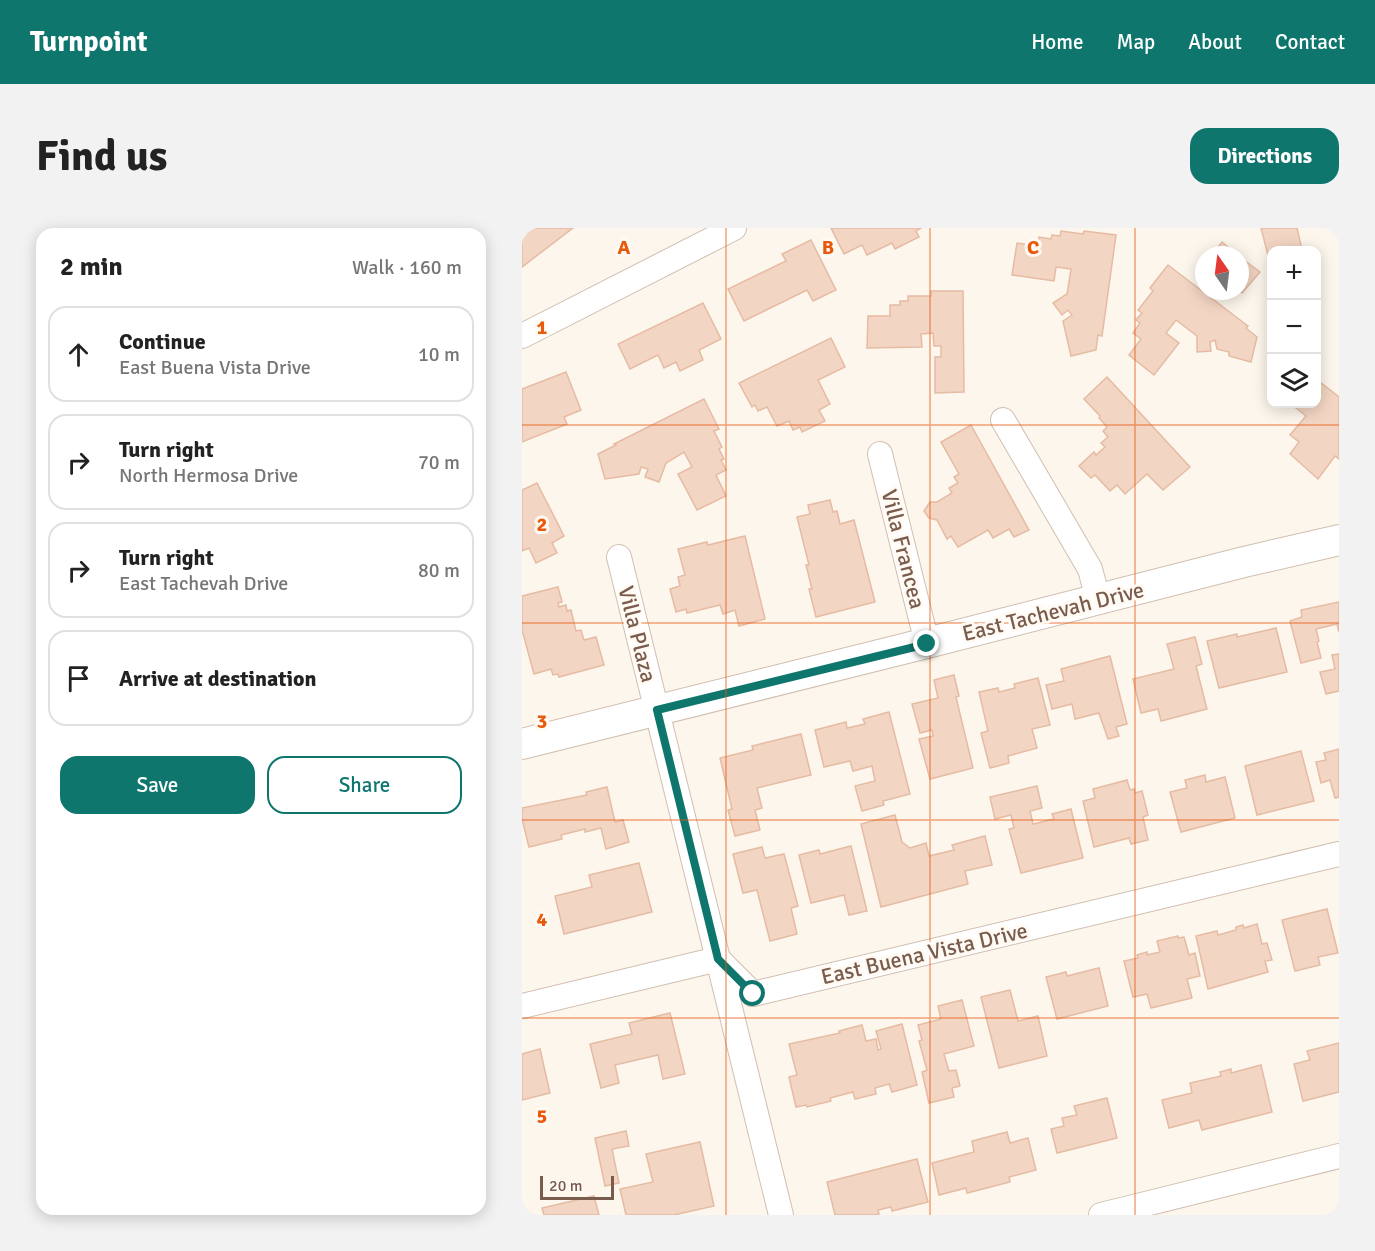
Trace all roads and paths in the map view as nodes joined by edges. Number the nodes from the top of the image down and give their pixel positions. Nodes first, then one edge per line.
1 (734, 228) edge
2 (522, 336) edge
3 (1003, 420) dead end
4 (880, 454) dead end
5 (1339, 540) edge
6 (619, 557) dead end
7 (1098, 599) junction
8 (927, 644) junction
9 (657, 710) junction
10 (522, 744) edge
11 (1339, 854) edge
12 (718, 959) junction
13 (522, 1006) edge
14 (1339, 1156) edge
15 (781, 1215) edge
16 (1101, 1215) edge

1 - 2 street
3 - 7 street
4 - 8 street, Villa Francea
5 - 7 street, East Tachevah Drive
6 - 9 street, Villa Plaza
7 - 8 street, East Tachevah Drive
8 - 9 street, East Tachevah Drive
9 - 10 street, East Tachevah Drive
9 - 12 street, Villa Plaza
11 - 12 street, East Buena Vista Drive
12 - 13 street
12 - 15 street, Villa Plaza
14 - 16 street

